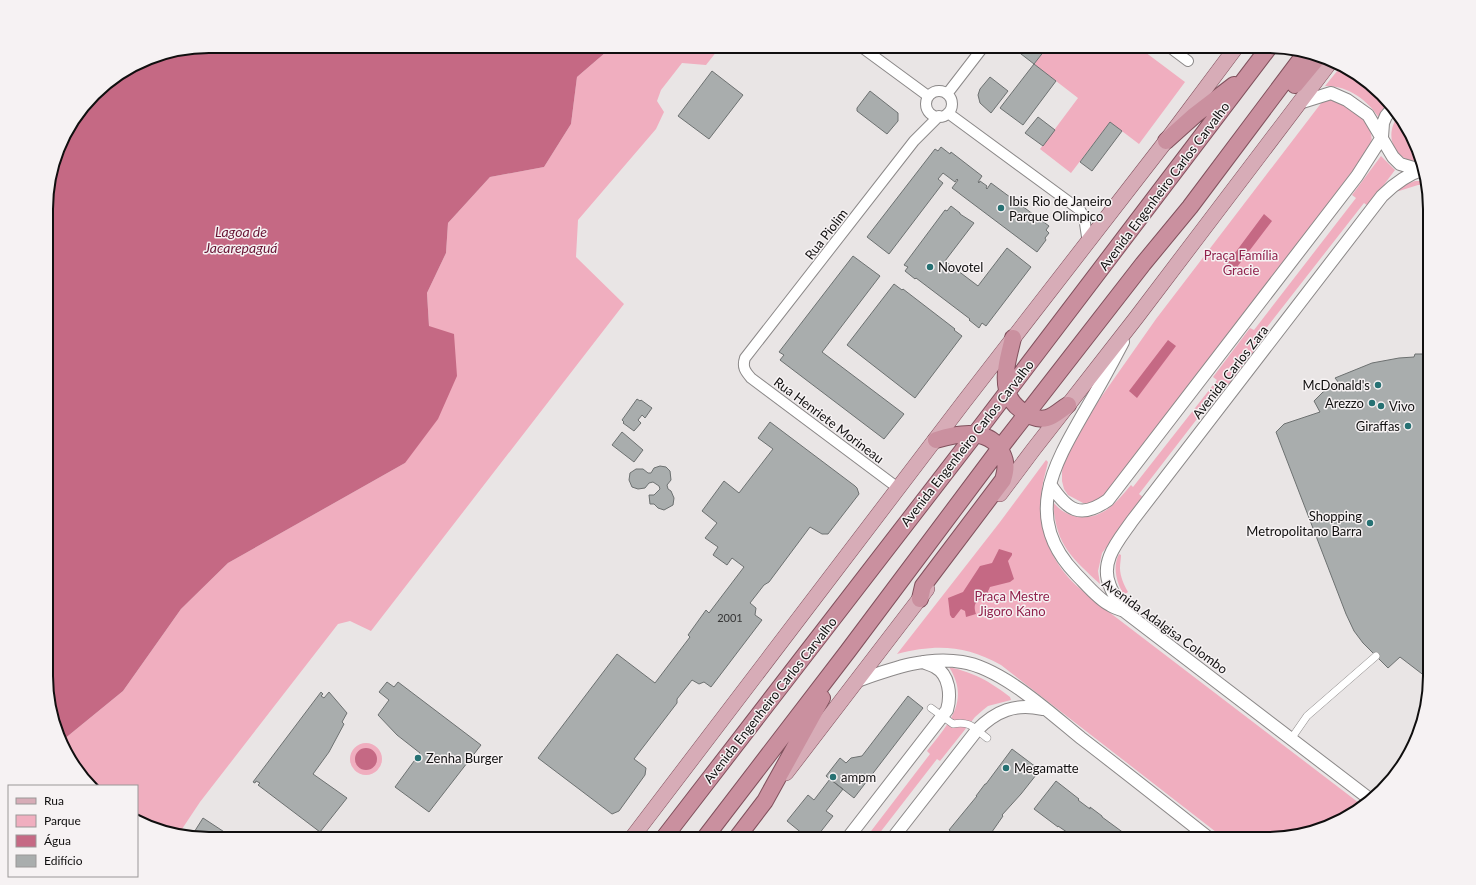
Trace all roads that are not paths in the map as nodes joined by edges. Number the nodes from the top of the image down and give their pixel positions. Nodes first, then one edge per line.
1 (870, 53) edge
2 (979, 53) edge
3 (1177, 53) edge
4 (1231, 53) edge
5 (1265, 53) edge
6 (1303, 57) edge
7 (1260, 60) junction
8 (1315, 60) edge
9 (1188, 61) dead end
10 (1327, 65) edge
11 (947, 94) junction
12 (928, 96) junction
13 (1299, 103) junction
14 (1389, 112) edge
15 (943, 115) junction
16 (1382, 137) junction
17 (1166, 141) junction
18 (1418, 169) edge
19 (1419, 172) edge
20 (1190, 207) junction
21 (1088, 243) junction
22 (1136, 318) junction
23 (1013, 338) junction
24 (745, 372) joint
25 (1007, 392) junction
26 (1068, 404) junction
27 (1027, 414) junction
28 (975, 434) junction
29 (936, 440) junction
30 (1000, 448) junction
31 (1050, 484) junction
32 (898, 488) junction
33 (920, 599) junction
34 (1124, 611) junction
35 (848, 651) junction
36 (1376, 656) dead end
37 (920, 661) junction
38 (856, 681) junction
39 (930, 708) dead end
40 (1045, 710) junction
41 (942, 716) junction
42 (977, 730) junction
43 (987, 738) dead end
44 (1291, 739) junction
45 (1366, 796) edge
46 (765, 801) junction
47 (636, 832) edge
48 (668, 832) edge
49 (709, 832) edge
50 (741, 832) edge
51 (853, 832) edge
52 (897, 832) edge
53 (1201, 832) edge

1 - 12 street
2 - 11 street
3 - 9 street
4 - 17 main road, Avenida Engenheiro Carlos Carvalho
5 - 7 highway, Avenida Engenheiro Carlos Carvalho
6 - 20 highway
7 - 17 highway
7 - 25 highway, Avenida Engenheiro Carlos Carvalho
8 - 20 highway
10 - 13 main road
11 - 12 street
11 - 15 street
12 - 15 street
13 - 16 street
13 - 22 main road
14 - 16 street
15 - 21 street
15 - 24 street, Rua Piolim
16 - 18 street
16 - 31 street, Avenida Carlos Zara
17 - 21 main road, Avenida Engenheiro Carlos Carvalho
19 - 34 street, Avenida Carlos Zara
20 - 27 highway
21 - 23 main road, Avenida Engenheiro Carlos Carvalho
22 - 26 main road
22 - 31 street, Avenida Adalgisa Colombo
23 - 25 highway
23 - 29 main road, Avenida Engenheiro Carlos Carvalho
24 - 32 street, Rua Henriete Morineau
25 - 27 highway
25 - 28 highway, Avenida Engenheiro Carlos Carvalho
26 - 27 highway
26 - 33 main road
27 - 30 highway
28 - 29 highway
28 - 30 highway
28 - 48 highway, Avenida Engenheiro Carlos Carvalho
29 - 32 main road, Avenida Engenheiro Carlos Carvalho
30 - 33 highway
30 - 35 highway
31 - 34 street, Avenida Adalgisa Colombo
32 - 47 main road, Avenida Engenheiro Carlos Carvalho
33 - 38 main road
34 - 44 street, Avenida Adalgisa Colombo
35 - 46 highway
35 - 49 highway
36 - 44 street
37 - 38 street
37 - 40 street
37 - 41 street
38 - 46 main road
39 - 41 street
40 - 42 street
40 - 53 street
41 - 42 street
41 - 51 street
42 - 43 street
42 - 52 street
44 - 45 street, Avenida Adalgisa Colombo
46 - 50 highway

